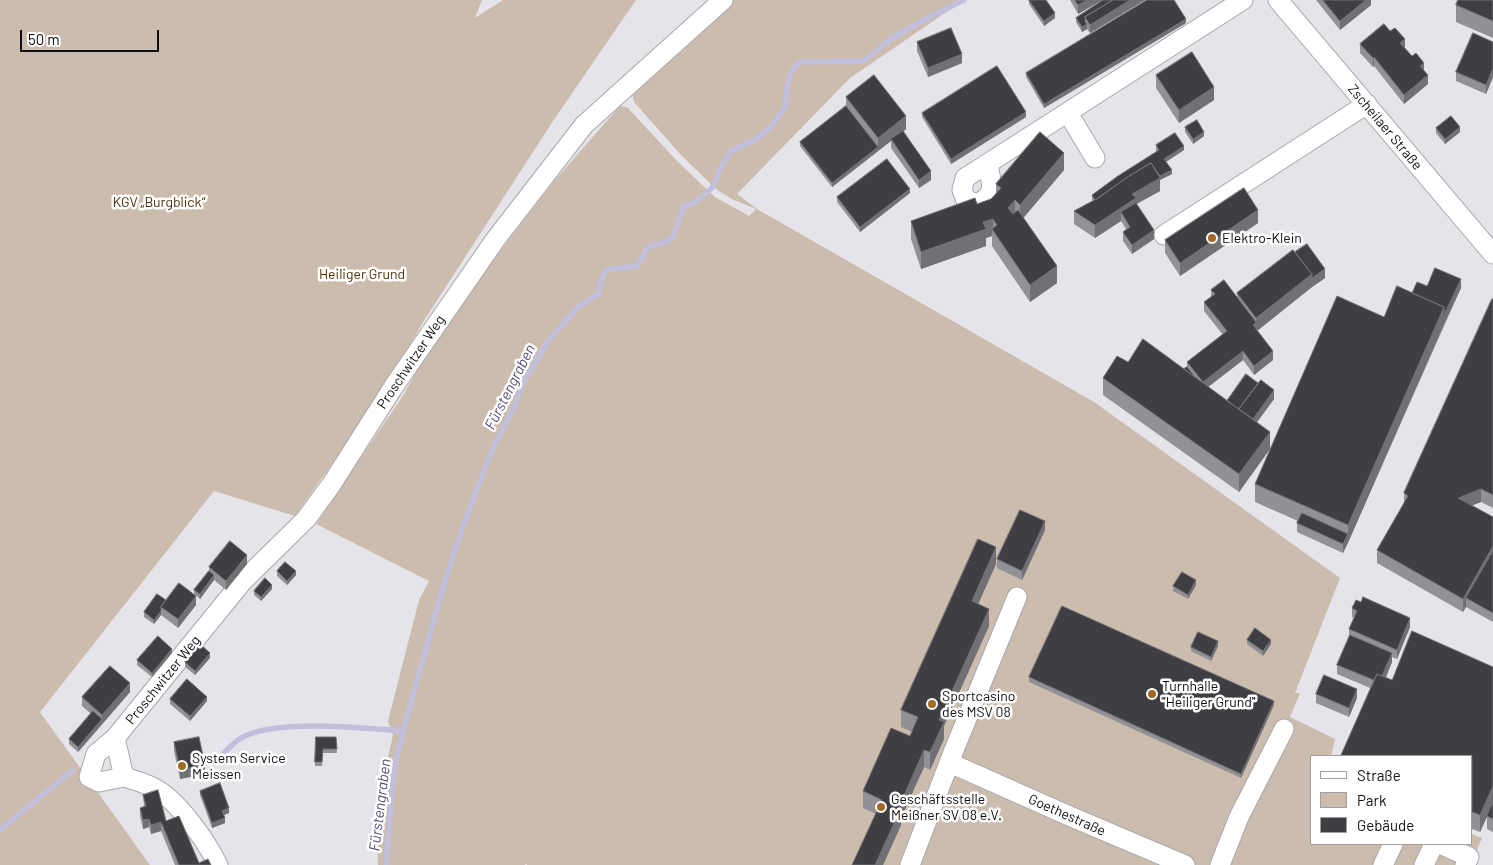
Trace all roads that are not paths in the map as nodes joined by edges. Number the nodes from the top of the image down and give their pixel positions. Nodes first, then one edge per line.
1 (723, 0) edge
2 (1243, 0) edge
3 (1278, 0) edge
4 (1366, 104) junction
5 (1068, 113) junction
6 (1095, 158) dead end
7 (988, 164) dead end
8 (1164, 235) dead end
9 (1493, 254) edge
10 (1017, 597) dead end
11 (1284, 729) dead end
12 (115, 738) junction
13 (950, 762) junction
14 (124, 777) junction
15 (1393, 845) edge
16 (1434, 845) edge
17 (1442, 845) edge
18 (214, 857) edge
19 (910, 865) edge
20 (1185, 865) edge
21 (1220, 865) edge
22 (1383, 865) edge
23 (1424, 865) edge
24 (1465, 865) edge

1 - 12 street, Proschwitzer Weg
2 - 5 street
3 - 4 street, Zscheilaer Straße
4 - 8 street
4 - 9 street, Zscheilaer Straße
5 - 6 street
5 - 7 street
10 - 13 street
11 - 21 street
12 - 14 street
12 - 14 street, Proschwitzer Weg
13 - 19 street
13 - 20 street, Goethestraße
14 - 18 street
15 - 22 street
16 - 23 street
17 - 24 street

